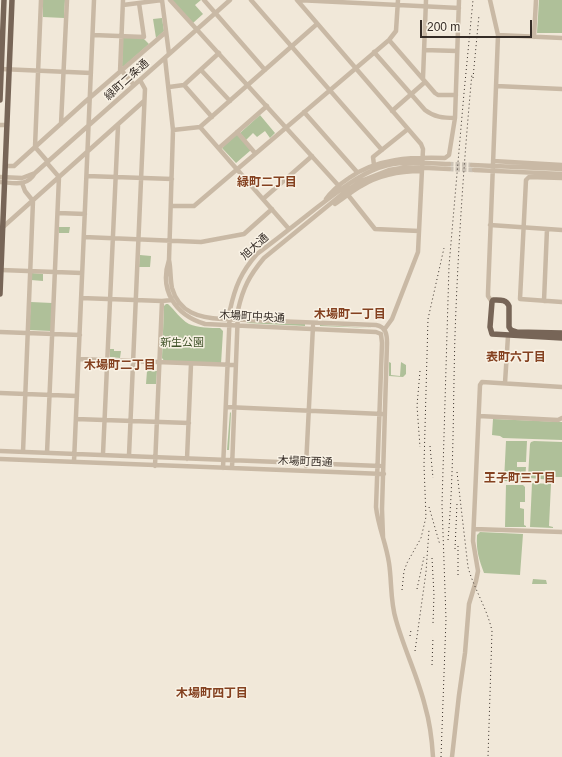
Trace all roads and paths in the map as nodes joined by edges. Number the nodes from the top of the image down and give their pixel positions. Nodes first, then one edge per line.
1 (4, 0) edge
2 (12, 0) edge
3 (42, 0) edge
4 (67, 0) edge
5 (94, 0) edge
6 (162, 0) edge
7 (170, 0) edge
8 (204, 0) edge
9 (230, 0) edge
10 (251, 0) edge
11 (297, 0) edge
12 (426, 0) edge
13 (460, 0) edge
14 (490, 0) edge
15 (536, 0) edge
16 (339, 1) edge
17 (123, 2) edge
18 (370, 2) edge
19 (397, 2) edge
20 (139, 3) junction
21 (426, 6) junction
22 (459, 8) junction
23 (215, 13) junction
24 (317, 24) junction
25 (197, 29) junction
26 (1, 32) edge
27 (166, 32) junction
28 (93, 35) junction
29 (498, 35) junction
30 (121, 37) junction
31 (534, 37) junction
32 (562, 38) edge
33 (389, 40) junction
34 (292, 47) junction
35 (424, 50) junction
36 (458, 51) junction
37 (374, 52) junction
38 (219, 53) junction
39 (167, 56) junction
40 (356, 68) junction
41 (1, 69) junction
42 (9, 70) junction
43 (201, 70) junction
44 (265, 70) junction
45 (38, 71) junction
46 (121, 71) junction
47 (64, 72) junction
48 (91, 73) junction
49 (140, 80) junction
50 (424, 80) junction
51 (134, 85) junction
52 (184, 85) junction
53 (248, 85) junction
54 (496, 86) junction
55 (169, 88) junction
56 (562, 89) edge
57 (330, 90) junction
58 (411, 94) junction
59 (456, 95) junction
60 (90, 98) junction
61 (0, 100) edge
62 (144, 101) junction
63 (230, 101) junction
64 (267, 106) junction
65 (392, 111) junction
66 (304, 112) junction
67 (212, 117) junction
68 (455, 118) junction
69 (61, 124) junction
70 (0, 125) edge
71 (7, 125) junction
72 (89, 125) junction
73 (118, 126) junction
74 (200, 127) junction
75 (286, 127) junction
76 (408, 129) junction
77 (173, 130) junction
78 (237, 132) junction
79 (35, 147) junction
80 (219, 148) junction
81 (382, 150) junction
82 (88, 152) junction
83 (255, 154) junction
84 (312, 156) junction
85 (422, 159) junction
86 (493, 161) junction
87 (47, 162) junction
88 (562, 164) edge
89 (374, 165) junction
90 (5, 166) junction
91 (449, 166) tunnel mouth
92 (237, 169) junction
93 (562, 169) edge
94 (421, 170) junction
95 (357, 172) junction
96 (35, 173) junction
97 (562, 174) edge
98 (87, 176) junction
99 (59, 177) junction
100 (115, 177) junction
101 (141, 178) junction
102 (562, 178) edge
103 (2, 180) edge
104 (172, 180) junction
105 (22, 183) junction
106 (338, 185) junction
107 (348, 195) junction
108 (263, 199) junction
109 (33, 201) junction
110 (326, 204) junction
111 (171, 206) junction
112 (272, 209) junction
113 (58, 212) junction
114 (85, 214) junction
115 (490, 225) junction
116 (3, 226) junction
117 (524, 228) junction
118 (290, 229) junction
119 (547, 229) junction
120 (562, 230) edge
121 (419, 231) junction
122 (84, 237) junction
123 (113, 238) junction
124 (138, 239) junction
125 (169, 240) junction
126 (1, 270) junction
127 (30, 271) junction
128 (55, 272) junction
129 (82, 273) junction
130 (0, 294) edge
131 (81, 298) junction
132 (110, 299) junction
133 (174, 299) junction
134 (136, 300) junction
135 (544, 301) junction
136 (162, 302) junction
137 (492, 302) junction
138 (562, 302) edge
139 (229, 319) junction
140 (238, 319) junction
141 (313, 322) junction
142 (229, 325) junction
143 (237, 325) junction
144 (313, 329) junction
145 (385, 329) junction
146 (0, 332) edge
147 (28, 333) junction
148 (562, 333) edge
149 (52, 334) junction
150 (381, 334) junction
151 (80, 335) junction
152 (508, 336) junction
153 (562, 338) edge
154 (79, 359) junction
155 (107, 360) junction
156 (133, 361) junction
157 (160, 362) junction
158 (191, 364) junction
159 (228, 365) junction
160 (236, 365) junction
161 (505, 384) junction
162 (562, 386) edge
163 (0, 393) edge
164 (25, 394) junction
165 (50, 395) junction
166 (77, 396) junction
167 (226, 407) junction
168 (234, 408) junction
169 (309, 411) junction
170 (380, 414) junction
171 (385, 414) junction
172 (479, 416) junction
173 (562, 418) edge
174 (76, 419) junction
175 (105, 420) junction
176 (131, 421) junction
177 (157, 422) junction
178 (189, 423) junction
179 (0, 451) edge
180 (23, 452) junction
181 (47, 453) junction
182 (74, 454) junction
183 (103, 454) junction
184 (129, 455) junction
185 (156, 457) junction
186 (0, 459) edge
187 (187, 459) junction
188 (224, 460) junction
189 (232, 460) junction
190 (74, 462) junction
191 (306, 463) junction
192 (155, 466) junction
193 (377, 466) junction
194 (384, 467) junction
195 (223, 468) junction
196 (232, 468) junction
197 (306, 470) junction
198 (377, 474) junction
199 (384, 474) junction
200 (474, 529) junction
201 (562, 532) edge
202 (383, 537) junction
203 (433, 757) edge
204 (452, 757) edge

1 - 26 main road
2 - 42 main road
3 - 45 street
4 - 47 street
5 - 28 street
6 - 20 street
6 - 27 street
7 - 25 street
8 - 23 street
9 - 23 street, 緑町二条通
10 - 34 street
11 - 16 street
11 - 24 street
12 - 21 street
13 - 22 street
14 - 29 street
15 - 31 street
16 - 18 street
17 - 20 street
17 - 30 street
18 - 19 street
19 - 21 street
19 - 33 street
20 - 30 street
21 - 22 street
21 - 35 street
22 - 36 street
23 - 25 street, 緑町二条通
23 - 44 street
24 - 34 street
24 - 40 street
25 - 38 street
25 - 39 street, 緑町二条通
26 - 41 main road
27 - 39 street
27 - 46 street
28 - 30 street
28 - 48 street
29 - 31 street
29 - 54 street
30 - 46 street
31 - 32 street
33 - 37 street
33 - 50 street
34 - 44 street
34 - 57 street
35 - 36 street
35 - 50 street
36 - 59 street
37 - 40 street
37 - 58 street
38 - 43 street
38 - 53 street
39 - 49 street, 緑町二条通
39 - 55 street
40 - 57 street
40 - 65 street
41 - 42 street
41 - 61 main road
42 - 45 street
42 - 71 main road
43 - 52 street
43 - 63 street
44 - 53 street
45 - 47 street
45 - 79 street
46 - 51 street
46 - 60 street
47 - 48 street
47 - 69 street
48 - 60 street
49 - 51 street, 緑町二条通
49 - 62 street
50 - 58 street
50 - 59 street
51 - 72 street, 緑町二条通
52 - 55 street
52 - 67 street
53 - 63 street
53 - 64 street
54 - 56 street
54 - 86 street
55 - 77 street
57 - 66 street
57 - 81 street
58 - 65 street
58 - 68 street
59 - 68 street
60 - 69 street
60 - 72 street
62 - 73 street
62 - 101 street
63 - 67 street
64 - 75 street
64 - 78 street
65 - 76 street
66 - 75 street
66 - 95 street
67 - 74 street
68 - 85 street
69 - 79 street
70 - 71 street
71 - 90 main road
72 - 82 street
72 - 87 street, 緑町二条通
73 - 82 street
73 - 100 street
74 - 77 street
74 - 80 street
75 - 83 street
75 - 84 street
76 - 81 street
76 - 85 street
77 - 104 street
78 - 80 street
78 - 83 street
79 - 87 street
79 - 90 street
80 - 92 street
81 - 89 street
82 - 98 street
82 - 99 street
83 - 92 street
84 - 106 street
84 - 108 street
85 - 89 street
85 - 94 street
86 - 88 street
86 - 115 street
87 - 96 street, 緑町二条通
87 - 99 street
89 - 95 street
90 - 103 main road
91 - 110 street, 旭大通
92 - 108 street
92 - 111 street
93 - 97 street
94 - 107 street
94 - 121 street
95 - 106 street
96 - 103 street, 緑町二条通
96 - 105 street, 緑町二条通
98 - 100 street
98 - 114 street
99 - 109 street
99 - 113 street
100 - 101 street
100 - 123 street
101 - 104 street
101 - 124 street
102 - 117 street
103 - 105 street
103 - 116 main road
104 - 111 street
105 - 109 street
106 - 110 street
107 - 110 street
107 - 121 street
108 - 112 street
109 - 116 street
109 - 127 street
110 - 118 street, 旭大通
110 - 140 street, 旭大通
111 - 125 street
112 - 118 street
112 - 125 street
113 - 114 street
113 - 128 street
114 - 122 street
115 - 117 street
115 - 137 street
116 - 126 main road
117 - 119 street
117 - 135 street
118 - 139 street, 旭大通
119 - 120 street
119 - 135 street
121 - 145 street
122 - 123 street
122 - 129 street
123 - 124 street
123 - 132 street
124 - 125 street
124 - 134 street
125 - 133 street
126 - 127 street
126 - 130 main road
127 - 128 street
127 - 147 street
128 - 129 street
128 - 149 street
129 - 131 street
131 - 132 street
131 - 151 street
132 - 134 street
132 - 155 street
133 - 136 street
133 - 139 street, 木場町中央通
133 - 142 street, 木場町中央通
134 - 136 street
134 - 156 street
135 - 138 street
136 - 157 street
137 - 148 main road
137 - 152 main road
139 - 140 street, 木場町中央通
139 - 142 street, 旭大通
140 - 141 street, 木場町中央通
140 - 143 street, 旭大通
141 - 144 street
141 - 145 street, 木場町中央通
142 - 143 street, 木場町中央通
142 - 159 street, 旭大通
143 - 144 street, 木場町中央通
143 - 160 street, 旭大通
144 - 150 street, 木場町中央通
144 - 169 street
145 - 150 street
145 - 171 street
146 - 147 street
147 - 149 street
147 - 164 street
149 - 151 street
149 - 165 street
150 - 170 street
151 - 154 street
152 - 153 main road
152 - 161 street
154 - 155 street
154 - 166 street
155 - 156 street
155 - 175 street
156 - 157 street
156 - 176 street
157 - 158 street
157 - 177 street
158 - 159 street
158 - 178 street
159 - 160 street
159 - 167 street, 旭大通
160 - 168 street, 旭大通
161 - 162 street
161 - 172 street
163 - 164 street
164 - 165 street
164 - 180 street
165 - 166 street
165 - 181 street
166 - 174 street
167 - 168 street
167 - 188 street, 旭大通
168 - 169 street
168 - 189 street, 旭大通
169 - 170 street
169 - 191 street
170 - 171 street
170 - 193 street
171 - 194 street
172 - 173 street
172 - 200 street
174 - 175 street
174 - 182 street
175 - 176 street
175 - 183 street
176 - 177 street
176 - 184 street
177 - 178 street
177 - 185 street
178 - 187 street
179 - 180 street
180 - 181 street
181 - 182 street
182 - 183 street
182 - 190 street
183 - 184 street
184 - 185 street
185 - 187 street
185 - 192 street
186 - 190 street
187 - 188 street
188 - 189 street
188 - 195 street, 旭大通
189 - 191 street, 木場町西通
189 - 196 street, 旭大通
190 - 192 street
191 - 193 street, 木場町西通
191 - 197 street
192 - 195 street
193 - 194 street, 木場町西通
193 - 198 street
194 - 199 street
195 - 196 street
196 - 197 street, 木場町西通
197 - 198 street, 木場町西通
198 - 199 street, 木場町西通
198 - 202 street
199 - 202 street
200 - 201 street
200 - 204 street
202 - 203 street

